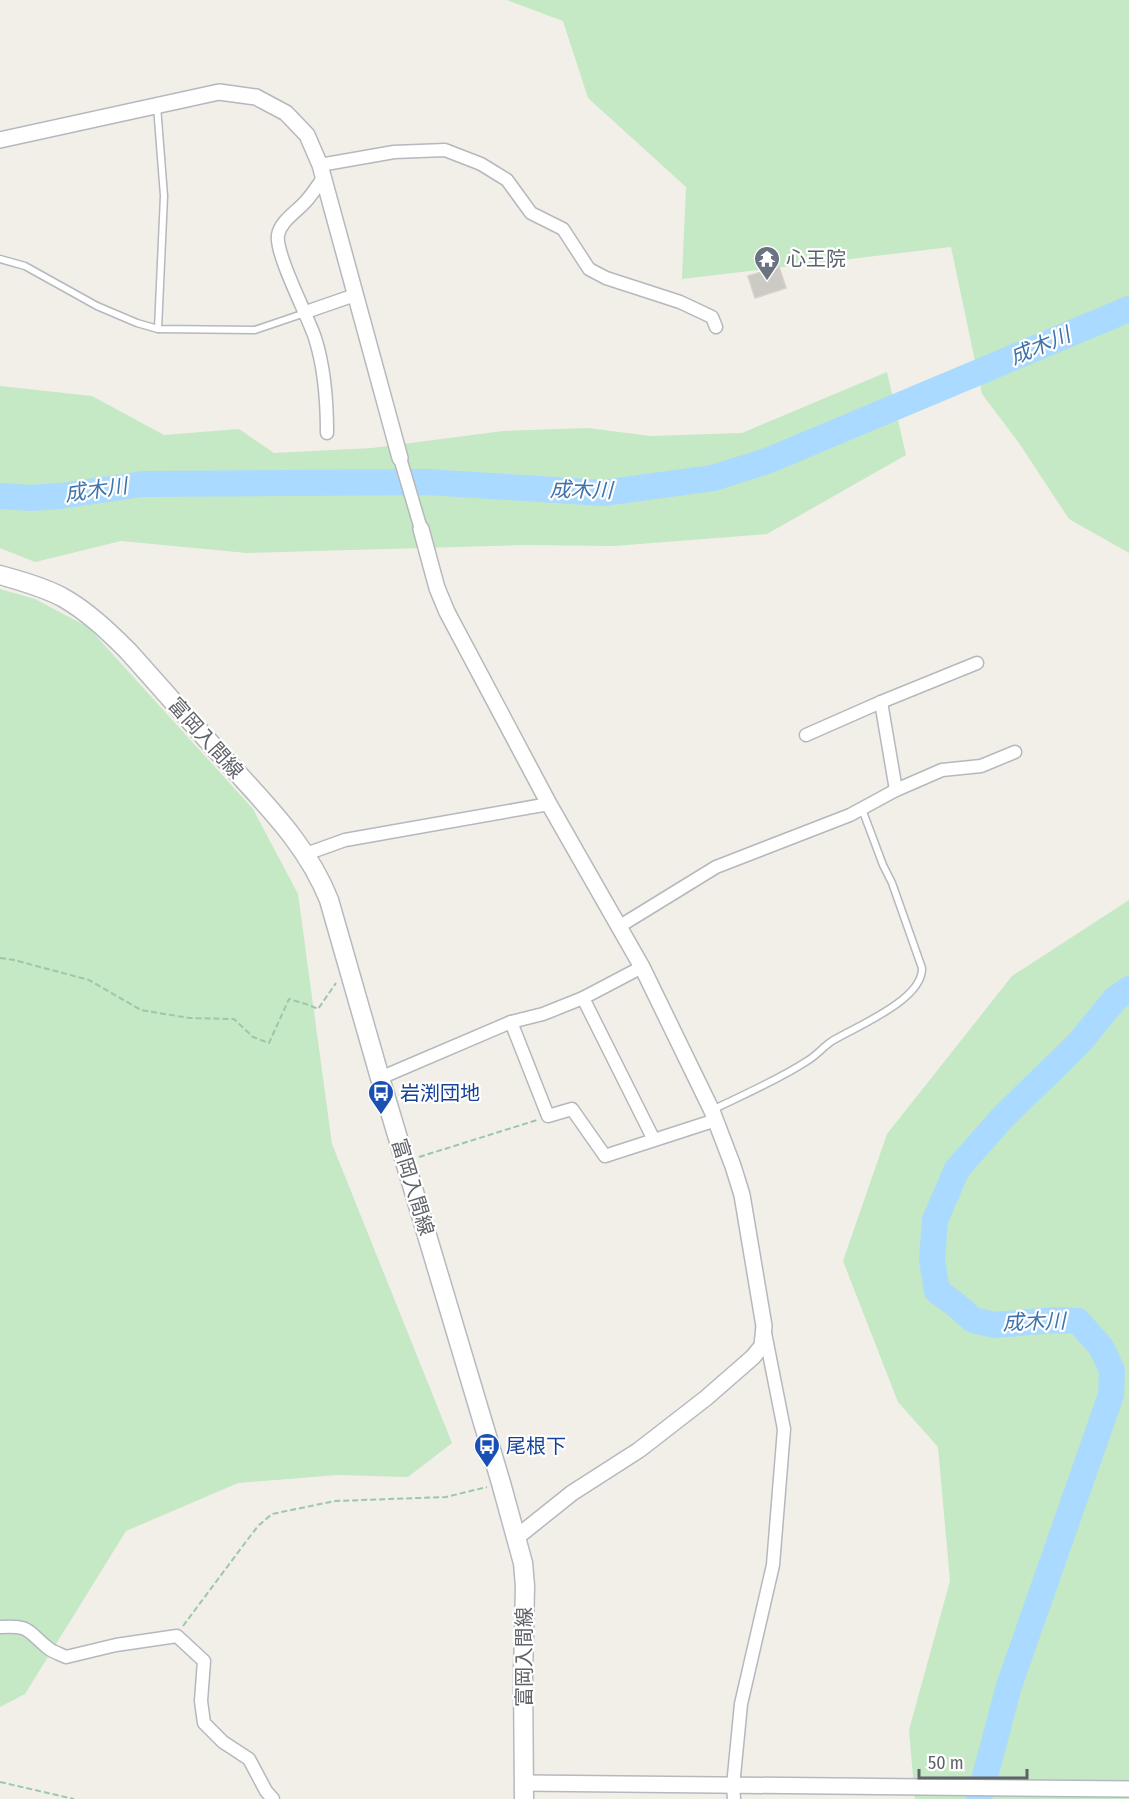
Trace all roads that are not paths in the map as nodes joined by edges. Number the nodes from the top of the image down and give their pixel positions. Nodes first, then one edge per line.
1 (157, 105) junction
2 (0, 140) edge
3 (322, 172) junction
4 (0, 259) edge
5 (355, 295) junction
6 (306, 312) junction
7 (716, 327) dead end
8 (158, 329) junction
9 (327, 433) dead end
10 (400, 458) joint
11 (421, 529) joint
12 (0, 574) edge
13 (977, 663) dead end
14 (881, 702) junction
15 (806, 735) dead end
16 (1015, 752) dead end
17 (896, 790) junction
18 (549, 804) junction
19 (862, 809) junction
20 (306, 854) junction
21 (620, 926) junction
22 (642, 967) junction
23 (583, 998) junction
24 (511, 1023) junction
25 (380, 1078) junction
26 (714, 1115) junction
27 (654, 1140) junction
28 (764, 1326) junction
29 (517, 1537) junction
30 (0, 1627) edge
31 (1129, 1789) edge
32 (524, 1791) edge
33 (733, 1792) edge
34 (273, 1799) edge

1 - 2 street
1 - 3 street
1 - 8 lane
3 - 5 street
3 - 6 street
3 - 7 street
4 - 8 lane
5 - 6 street
5 - 10 street
6 - 8 lane
6 - 9 street
10 - 11 street
11 - 18 street
12 - 20 main road, 富岡入間線
13 - 14 street
14 - 15 street
14 - 17 street
16 - 17 street
17 - 19 street
18 - 20 street
18 - 21 street
19 - 21 street
19 - 26 lane
20 - 25 main road, 富岡入間線
21 - 22 street
22 - 23 street
22 - 26 street
23 - 24 street
23 - 27 street
24 - 25 street
24 - 27 street
25 - 29 main road, 富岡入間線
26 - 27 street
26 - 28 street
28 - 29 street
28 - 33 street
29 - 32 main road, 富岡入間線
30 - 34 street
31 - 33 street
32 - 33 street

